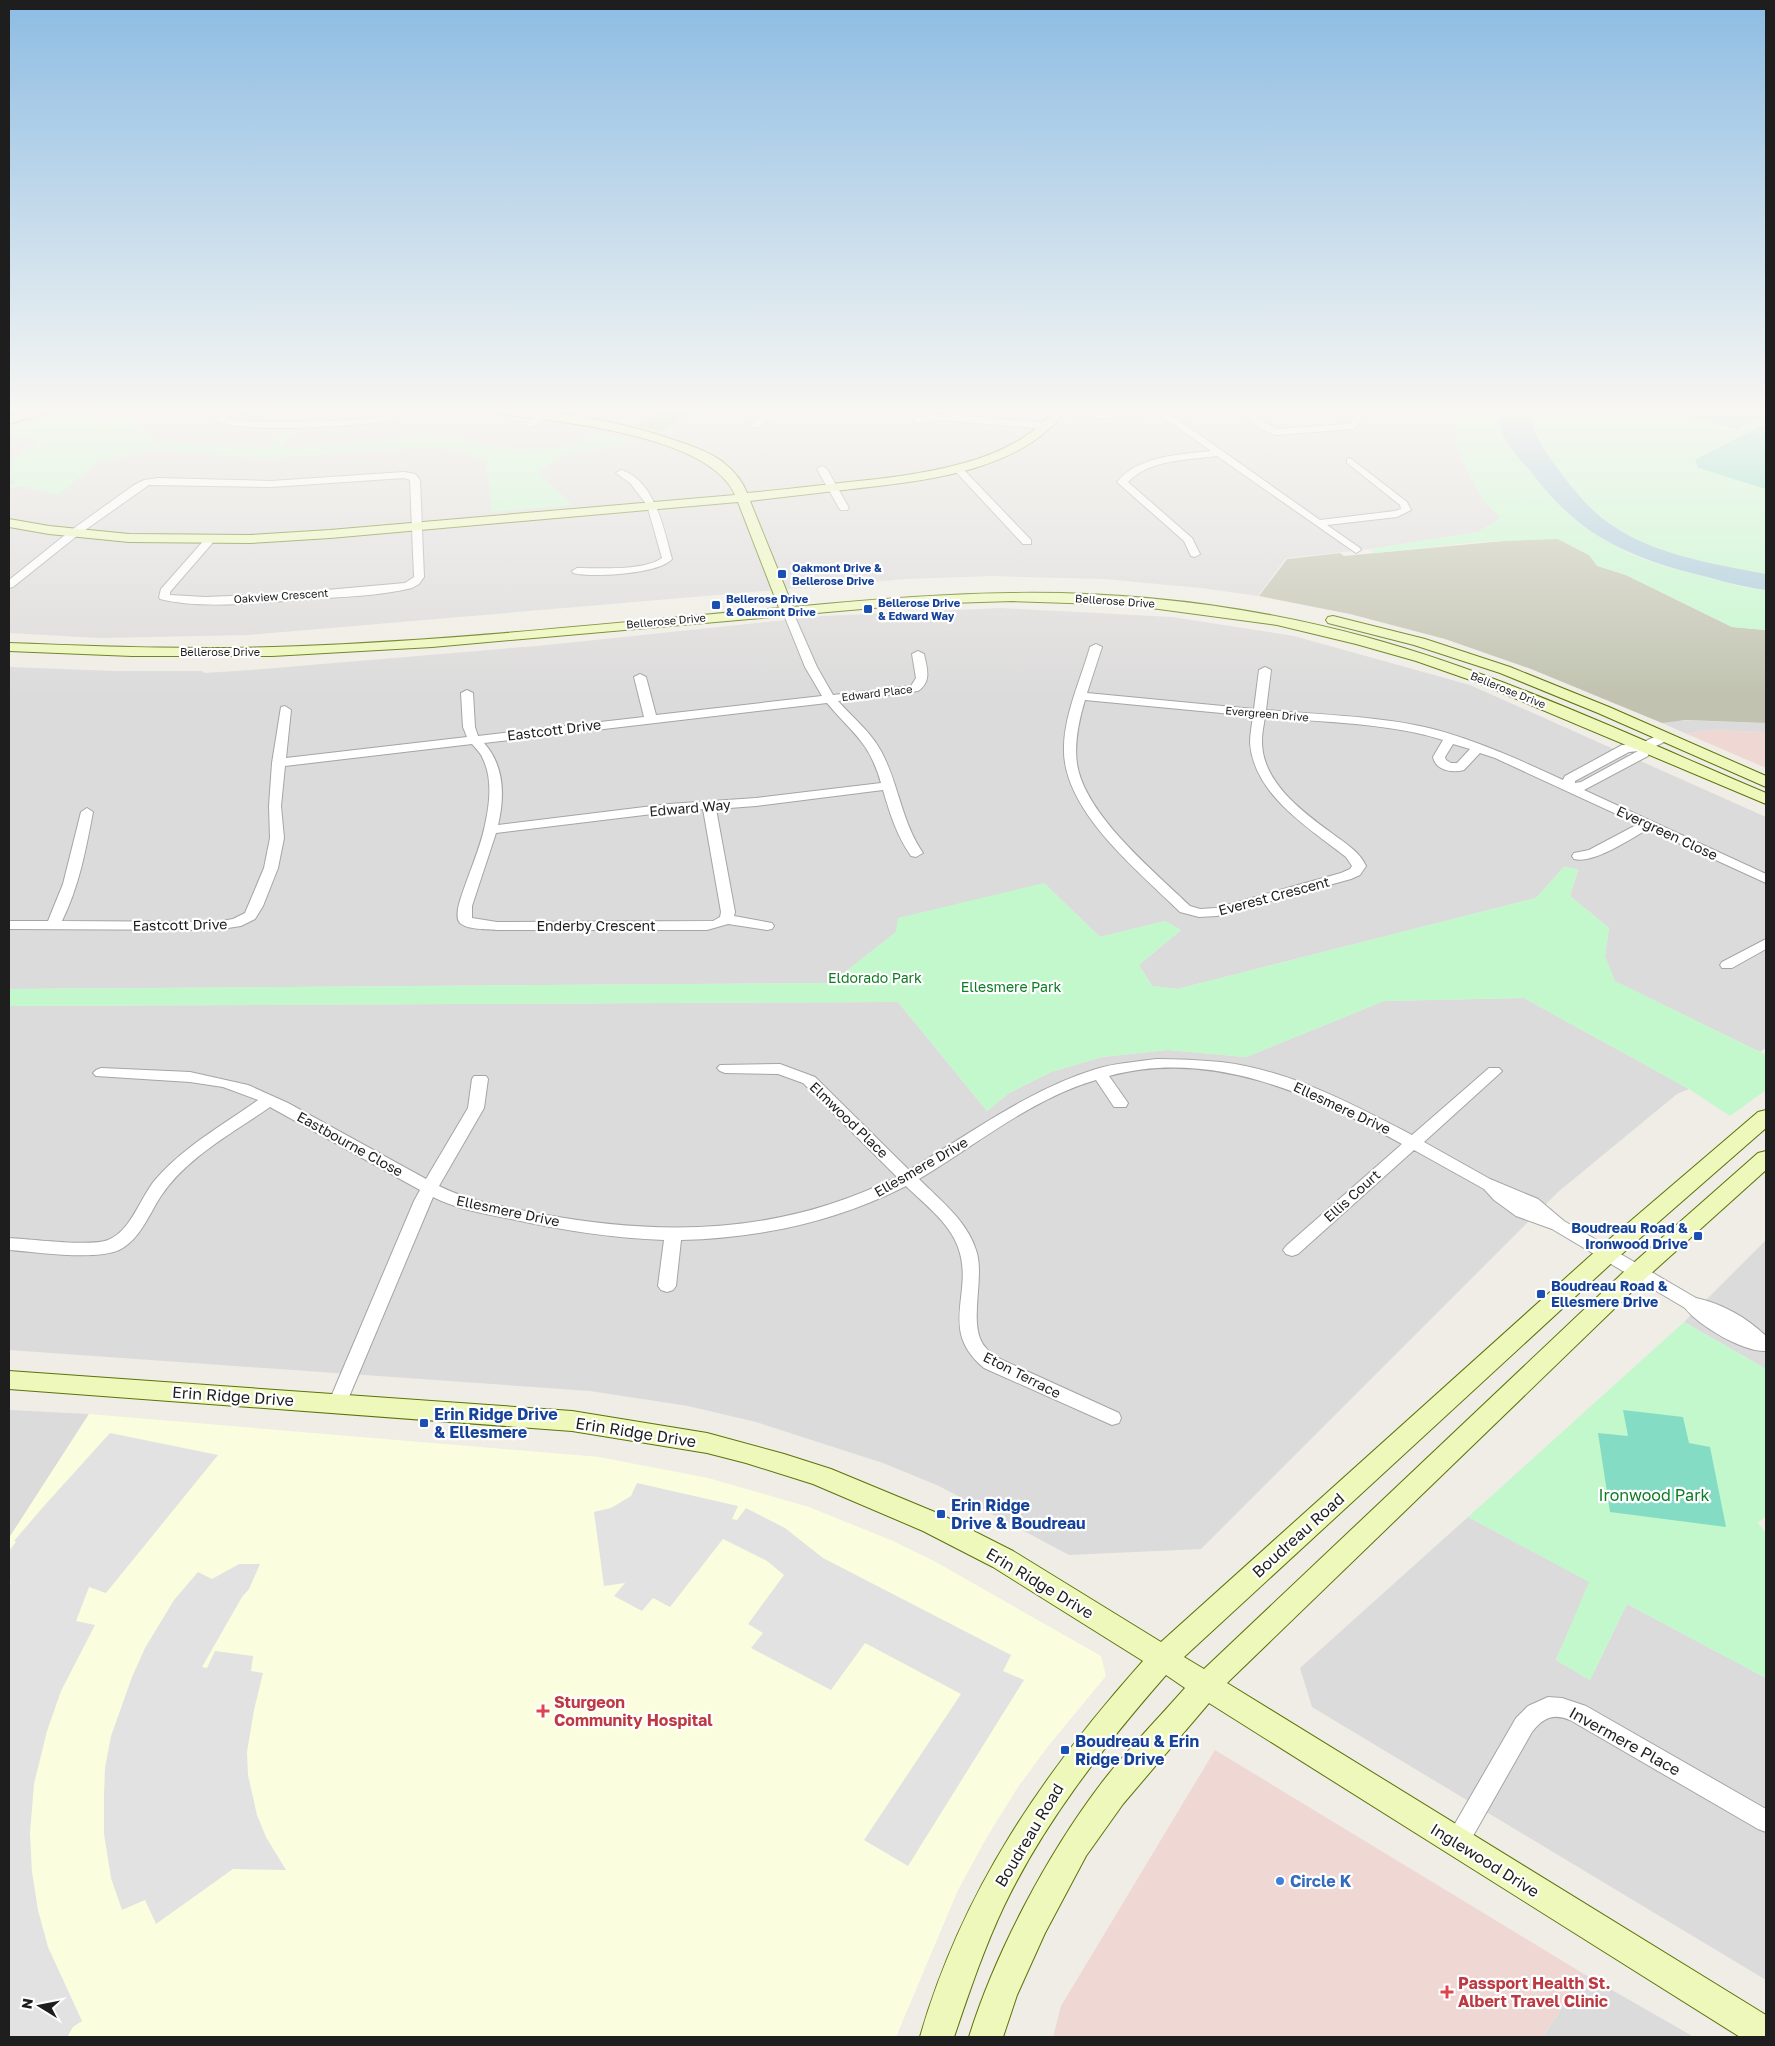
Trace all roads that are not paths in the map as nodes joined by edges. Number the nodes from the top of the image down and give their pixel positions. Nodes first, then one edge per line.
1 (113, 504) edge
2 (416, 504) edge
3 (671, 504) edge
4 (744, 504) edge
5 (842, 504) edge
6 (992, 504) edge
7 (1148, 504) edge
8 (1291, 504) edge
9 (1404, 504) edge
10 (652, 505) junction
11 (844, 508) dead end
12 (9, 523) edge
13 (1317, 523) junction
14 (417, 526) junction
15 (74, 533) junction
16 (210, 540) junction
17 (1027, 542) dead end
18 (1356, 550) dead end
19 (1195, 554) dead end
20 (577, 571) dead end
21 (9, 585) edge
22 (785, 606) junction
23 (1096, 647) dead end
24 (10, 648) edge
25 (918, 654) dead end
26 (1265, 670) dead end
27 (640, 677) dead end
28 (1482, 679) junction
29 (467, 693) dead end
30 (1082, 696) junction
31 (830, 699) junction
32 (285, 710) dead end
33 (1260, 713) junction
34 (651, 719) junction
35 (1664, 737) junction
36 (1451, 738) junction
37 (476, 739) junction
38 (1480, 747) junction
39 (1644, 747) junction
40 (278, 763) junction
41 (1766, 782) edge
42 (889, 786) junction
43 (1568, 787) junction
44 (1766, 787) edge
45 (1766, 799) edge
46 (709, 805) junction
47 (87, 812) dead end
48 (1648, 824) junction
49 (491, 830) junction
50 (916, 853) dead end
51 (1579, 856) dead end
52 (1766, 879) edge
53 (726, 918) junction
54 (466, 920) junction
55 (451, 924) dead end
56 (9, 925) edge
57 (53, 925) junction
58 (767, 926) dead end
59 (1766, 942) edge
60 (1727, 965) dead end
61 (725, 1068) dead end
62 (1494, 1071) dead end
63 (102, 1073) dead end
64 (1099, 1073) junction
65 (480, 1079) dead end
66 (270, 1100) junction
67 (1120, 1103) dead end
68 (1766, 1118) edge
69 (1413, 1142) junction
70 (1766, 1158) edge
71 (909, 1178) junction
72 (430, 1188) junction
73 (673, 1234) junction
74 (9, 1244) edge
75 (1292, 1250) dead end
76 (1608, 1254) junction
77 (1638, 1272) junction
78 (667, 1286) dead end
79 (1765, 1346) edge
80 (9, 1380) edge
81 (337, 1404) junction
82 (1112, 1418) dead end
83 (1162, 1659) junction
84 (1205, 1686) junction
85 (1766, 1821) edge
86 (1457, 1842) junction
87 (1766, 2034) edge
88 (937, 2037) edge
89 (986, 2037) edge

1 - 15 street
2 - 14 street
3 - 10 main road
4 - 22 main road
5 - 11 street
6 - 17 street
7 - 19 street
8 - 13 street
9 - 13 street
10 - 14 main road
10 - 20 street
12 - 15 main road
13 - 18 street
14 - 16 main road
14 - 16 street, Oakview Crescent
15 - 16 main road
15 - 21 street
22 - 24 main road, Bellerose Drive
22 - 28 main road, Bellerose Drive
22 - 31 street
22 - 35 main road, Bellerose Drive
23 - 30 street
25 - 31 street, Edward Place
26 - 33 street
27 - 34 street
28 - 35 main road
28 - 39 main road, Bellerose Drive
29 - 37 street
30 - 33 street, Evergreen Drive
30 - 33 street, Everest Crescent
31 - 34 street, Eastcott Drive
31 - 42 street
32 - 40 street, Eastcott Drive
33 - 36 street, Evergreen Drive
34 - 37 street, Eastcott Drive
35 - 39 street
35 - 41 main road, Bellerose Drive
36 - 38 street, Evergreen Drive
36 - 38 street
37 - 40 street, Eastcott Drive
37 - 49 street
38 - 43 street, Evergreen Drive
39 - 43 street
39 - 44 main road
39 - 45 main road, Bellerose Drive
40 - 57 street, Eastcott Drive
42 - 46 street, Edward Way
42 - 50 street
43 - 48 street, Evergreen Close
46 - 49 street, Edward Way
46 - 53 street
47 - 57 street
48 - 51 street
48 - 52 street, Evergreen Close
49 - 54 street
53 - 54 street, Enderby Crescent
53 - 58 street, Enderby Crescent
54 - 55 street, Enderby Crescent
56 - 57 street, Eastcott Drive
59 - 60 street
61 - 71 street, Elmwood Place
62 - 69 street, Ellis Court
63 - 66 street, Eastbourne Close
64 - 67 street
64 - 69 street, Ellesmere Drive
64 - 71 street, Ellesmere Drive
65 - 72 street
66 - 72 street, Eastbourne Close
66 - 74 street
68 - 76 main road, Boudreau Road
69 - 75 street, Ellis Court
69 - 76 street, Ellesmere Drive
70 - 77 main road
71 - 73 street, Ellesmere Drive
71 - 82 street, Eton Terrace
72 - 73 street, Ellesmere Drive
72 - 81 street
73 - 78 street
76 - 77 street, Ellesmere Drive
76 - 83 main road, Boudreau Road
77 - 79 street, Ellesmere Drive
77 - 84 main road
80 - 81 main road, Erin Ridge Drive
81 - 83 main road, Erin Ridge Drive
83 - 84 main road, Erin Ridge Drive
83 - 88 main road, Boudreau Road
84 - 86 main road, Inglewood Drive
84 - 89 main road
85 - 86 street, Invermere Place
86 - 87 main road, Inglewood Drive

